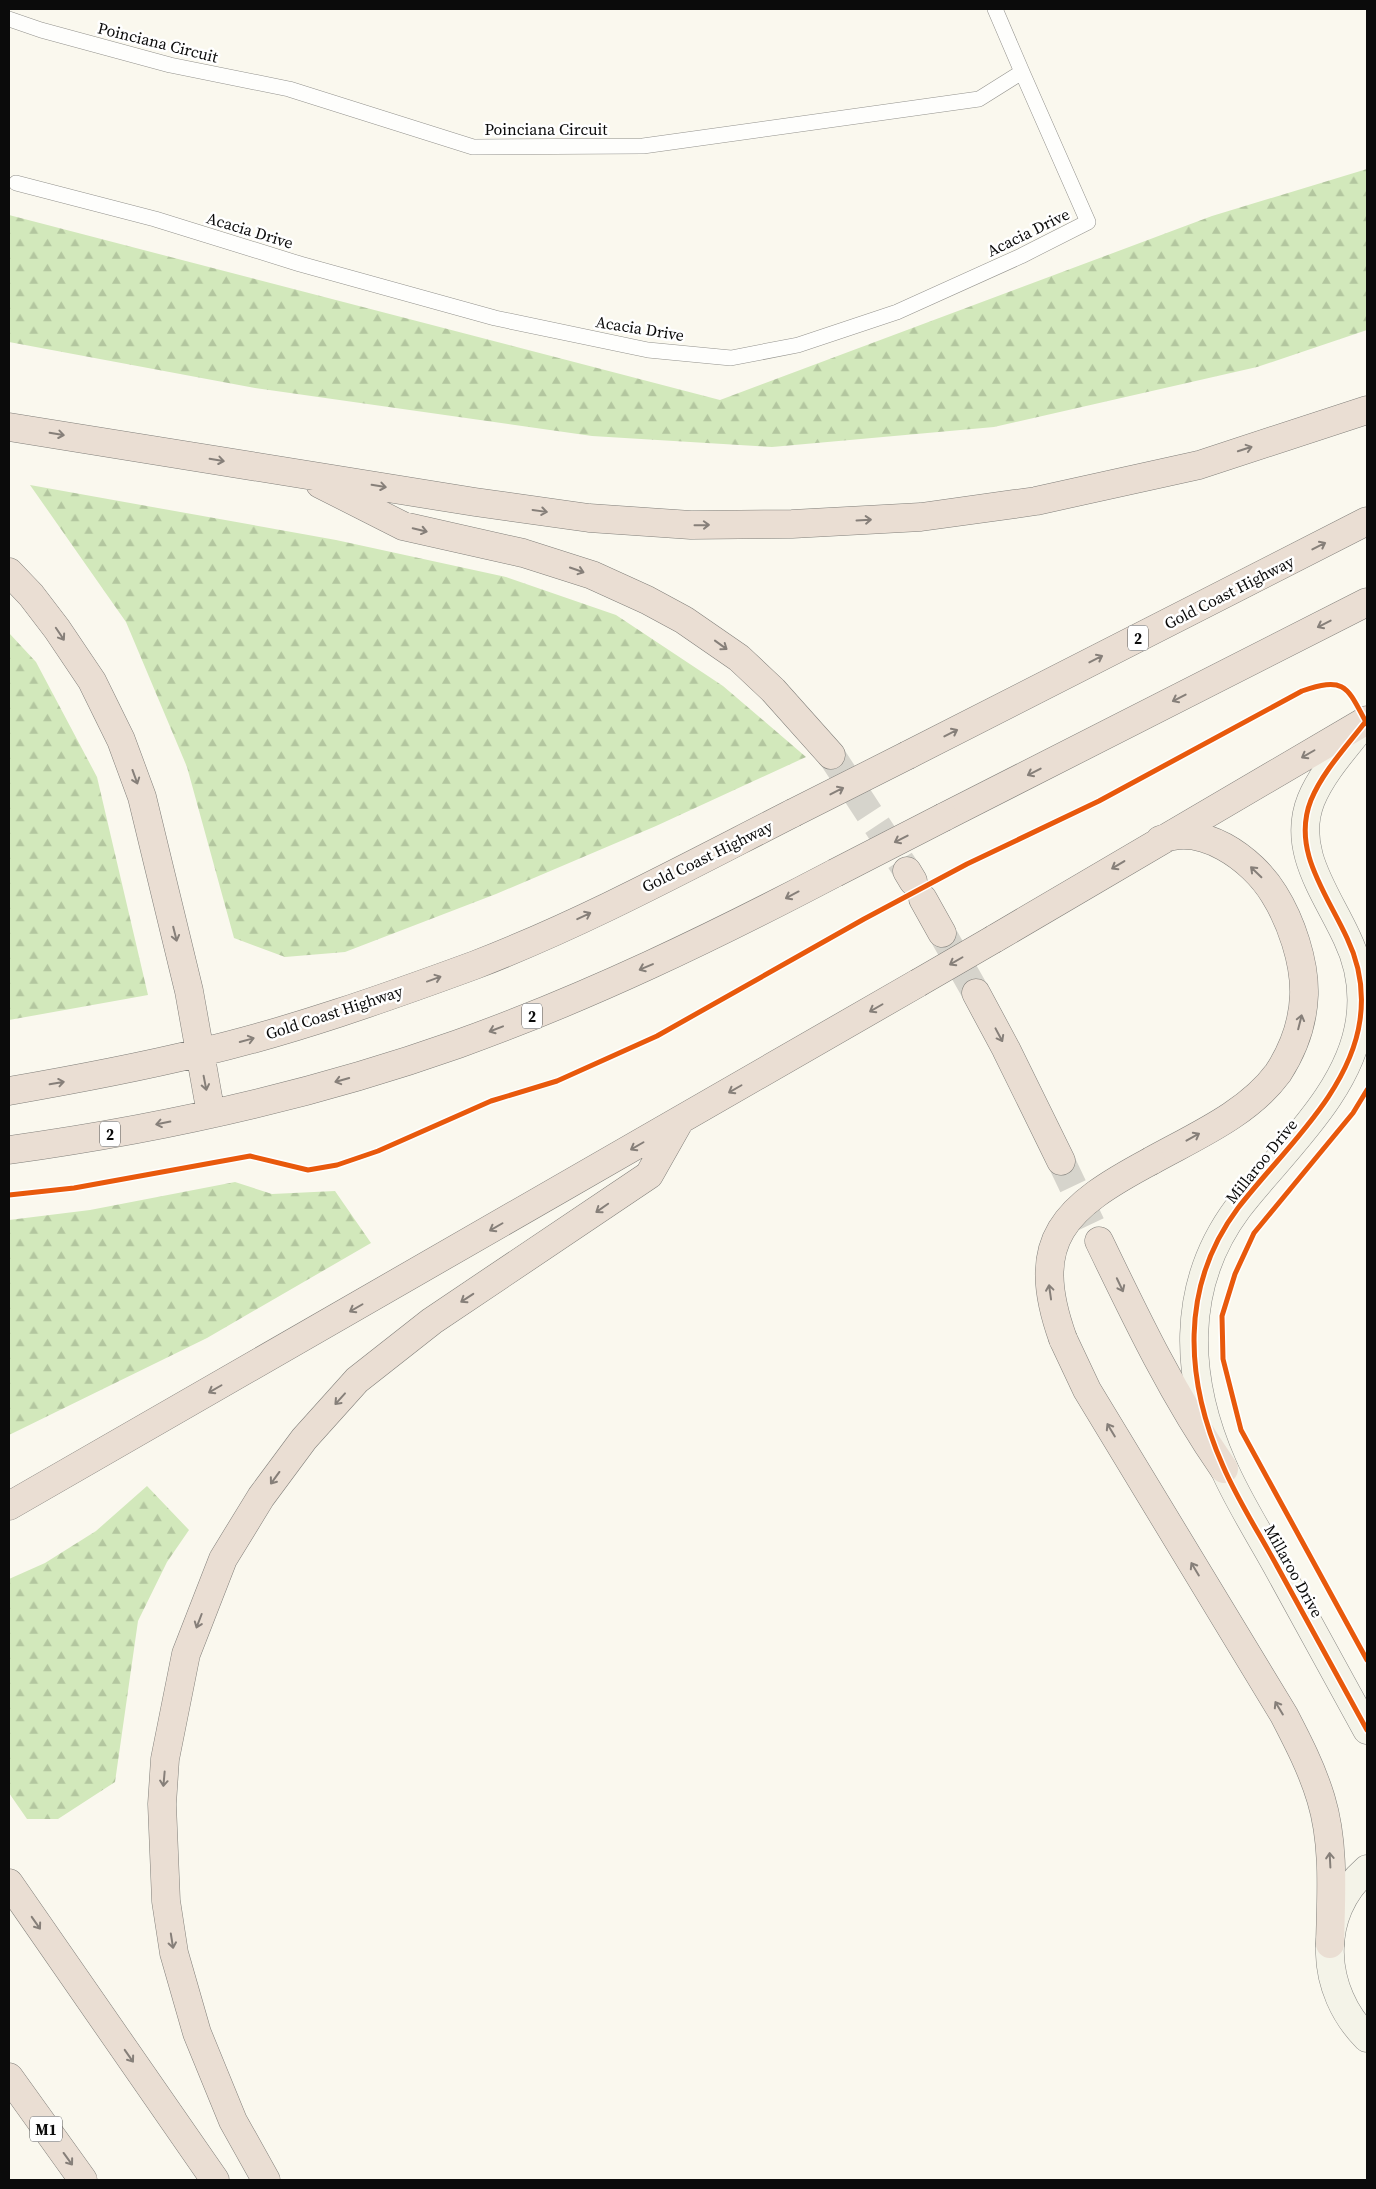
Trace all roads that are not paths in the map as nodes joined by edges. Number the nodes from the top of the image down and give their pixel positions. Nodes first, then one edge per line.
1 (995, 9) edge
2 (9, 19) edge
3 (1022, 72) junction
4 (16, 183) dead end
5 (1367, 410) edge
6 (9, 427) edge
7 (297, 472) junction
8 (1367, 521) edge
9 (9, 572) edge
10 (1367, 602) edge
11 (1366, 721) edge
12 (831, 755) tunnel mouth
13 (1160, 840) junction
14 (914, 884) tunnel mouth
15 (942, 933) tunnel mouth
16 (976, 993) tunnel mouth
17 (200, 1053) junction
18 (9, 1091) edge
19 (211, 1114) junction
20 (679, 1122) junction
21 (9, 1150) edge
22 (1060, 1161) tunnel mouth
23 (1099, 1241) tunnel mouth
24 (1224, 1469) junction
25 (9, 1506) edge
26 (1367, 1730) edge
27 (1367, 1869) edge
28 (9, 1883) edge
29 (1330, 1944) junction
30 (1367, 2038) edge
31 (9, 2077) edge
32 (83, 2180) edge
33 (215, 2180) edge
34 (266, 2180) edge

1 - 3 lane
2 - 3 lane, Poinciana Circuit
3 - 4 lane, Acacia Drive
7 -> 5 highway
6 -> 7 highway
7 -> 12 highway
17 -> 8 highway, Gold Coast Highway / 2, bridge
9 -> 17 highway
10 -> 19 highway, 2, bridge
11 -> 13 highway
11 - 24 street, Millaroo Drive
13 -> 20 highway, bridge
29 -> 13 highway, bridge
14 - 15 highway
16 -> 22 highway
18 -> 17 highway, Gold Coast Highway / 2
17 -> 19 highway
19 -> 21 highway, 2
20 -> 25 highway
20 -> 34 highway
23 -> 24 highway
24 - 26 street, Millaroo Drive
27 - 29 street
28 -> 33 highway
29 - 30 street
31 -> 32 highway, M1

